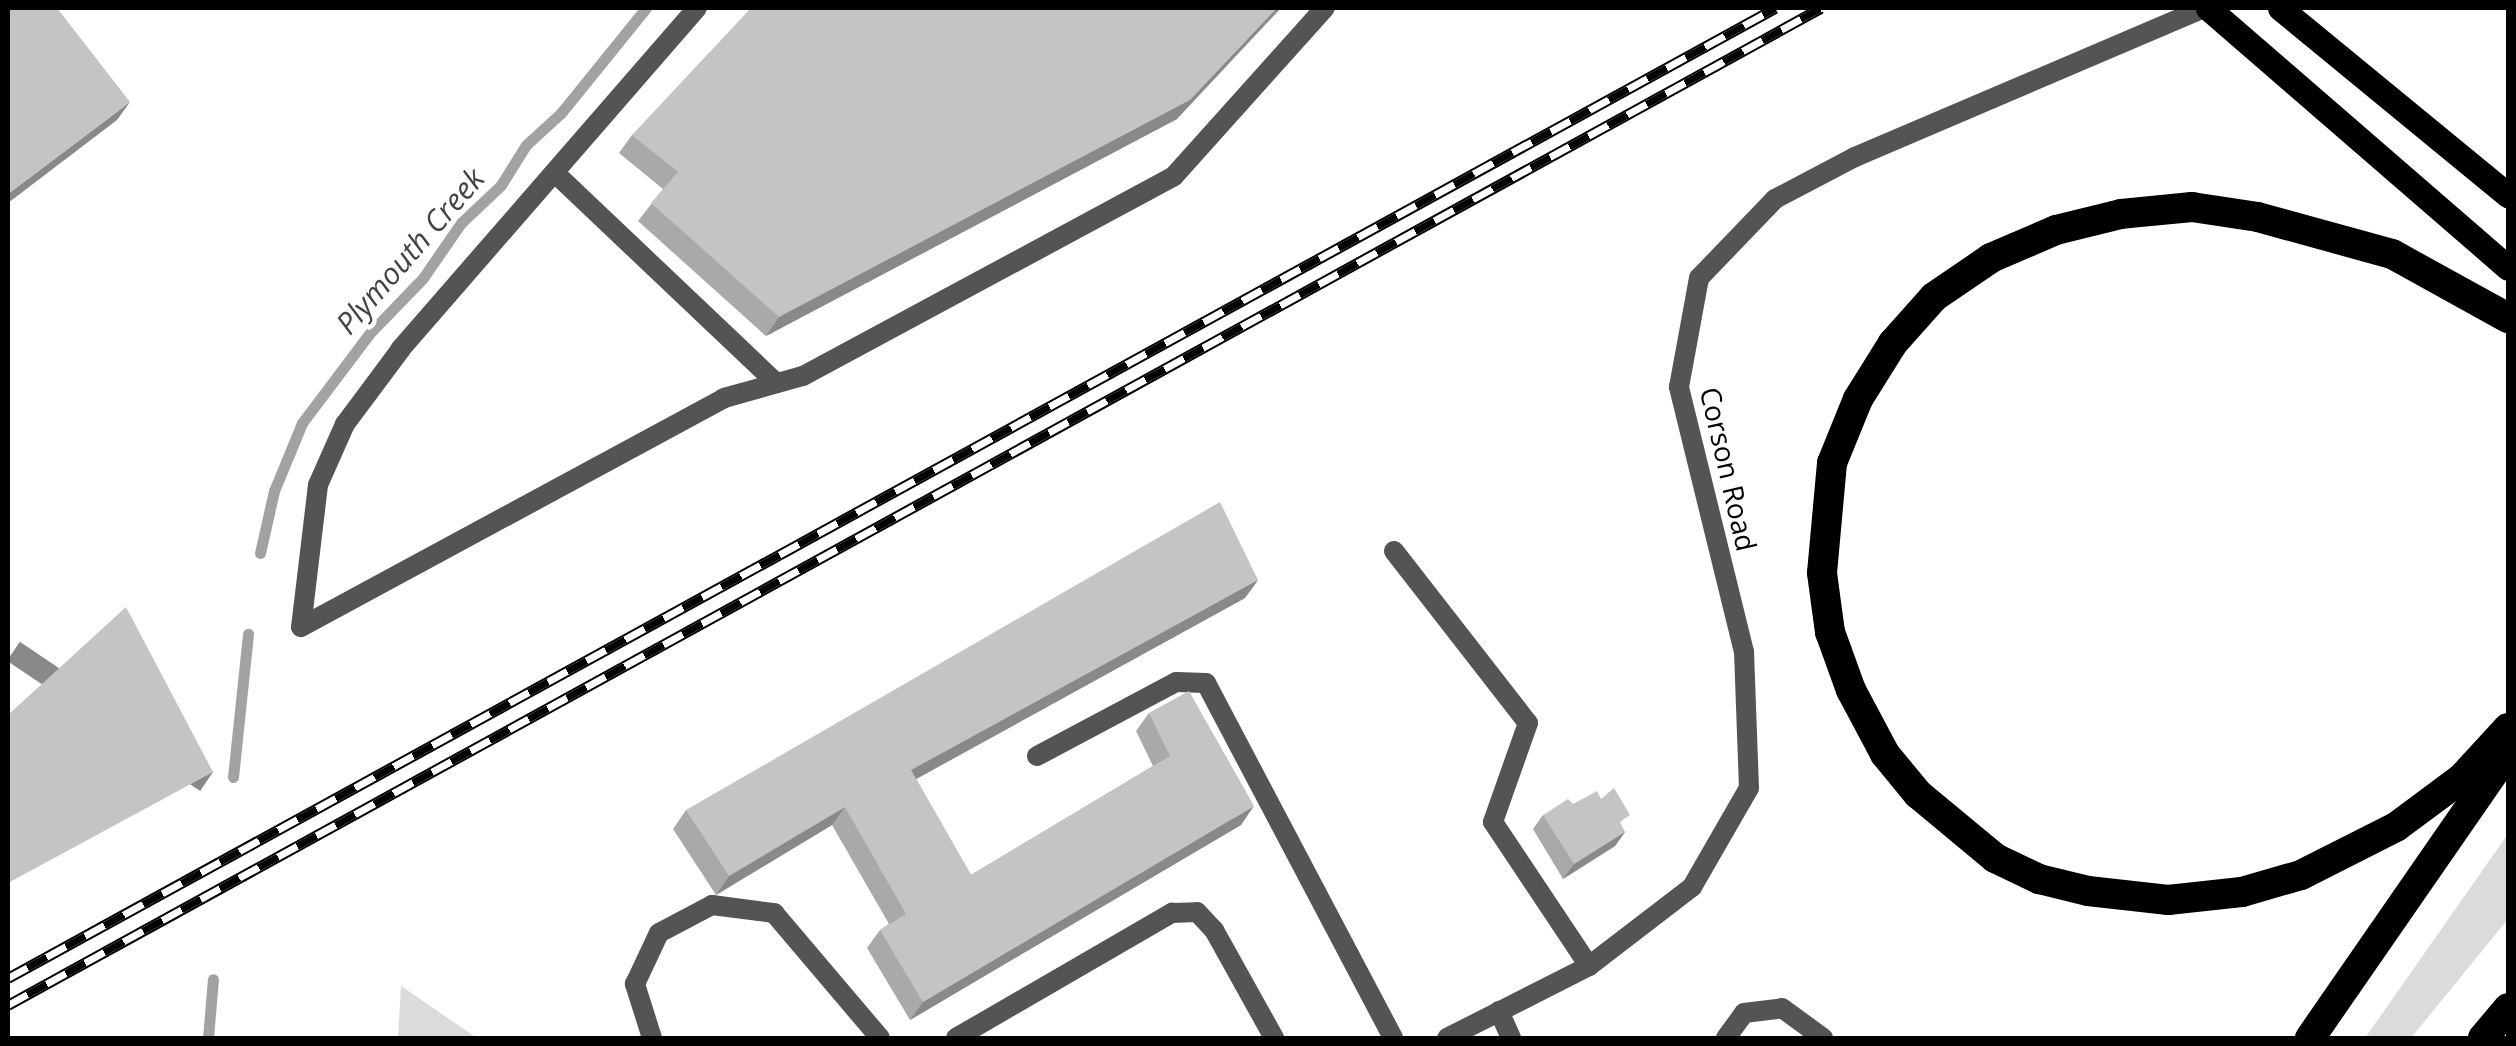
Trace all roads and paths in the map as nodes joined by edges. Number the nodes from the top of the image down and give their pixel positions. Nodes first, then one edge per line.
1 (697, 8) edge
2 (1325, 8) edge
3 (2206, 8) edge
4 (2280, 8) edge
5 (555, 174) junction
6 (2508, 195) edge
7 (2508, 268) edge
8 (2508, 318) edge
9 (776, 383) junction
10 (1394, 551) dead end
11 (2508, 728) edge
12 (2508, 752) edge
13 (1037, 756) dead end
14 (1590, 966) junction
15 (2508, 1008) edge
16 (1499, 1010) junction
17 (652, 1038) edge
18 (880, 1038) edge
19 (956, 1038) edge
20 (1274, 1038) edge
21 (1393, 1038) edge
22 (1447, 1038) edge
23 (1512, 1038) edge
24 (1726, 1038) edge
25 (1823, 1038) edge
26 (2310, 1038) edge
27 (2484, 1038) edge

1 - 5 street
2 - 9 street
3 - 7 main road
3 - 14 street, Corson Road
4 - 6 main road
5 - 9 street
5 - 9 street
8 - 11 highway
10 - 14 street
12 - 26 highway
13 - 21 street
14 - 16 street, Corson Road
15 - 27 highway
16 - 22 street, Corson Road
16 - 23 street
17 - 18 street
19 - 20 street
24 - 25 street

